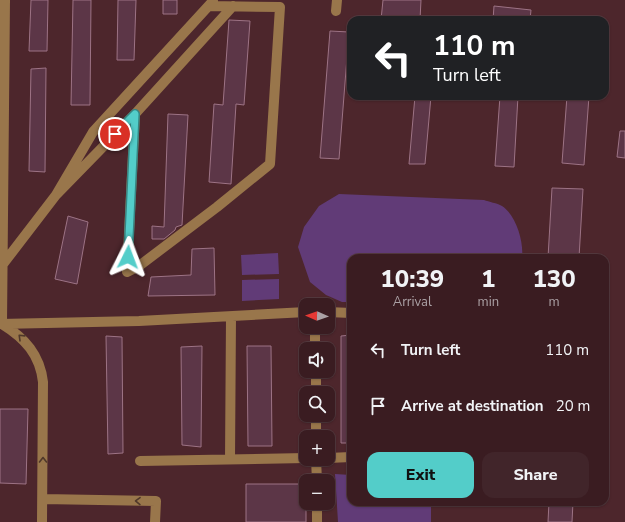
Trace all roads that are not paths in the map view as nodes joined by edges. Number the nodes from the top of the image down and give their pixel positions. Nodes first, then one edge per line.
1 (5, 0) edge
2 (336, 0) edge
3 (212, 3) edge
4 (233, 6) junction
5 (336, 11) dead end
6 (2, 49) edge
7 (135, 114) junction
8 (56, 195) junction
9 (1, 267) edge
10 (299, 312) edge
11 (335, 312) edge
12 (347, 313) edge
13 (231, 317) junction
14 (1, 324) edge
15 (347, 457) edge
16 (299, 458) edge
17 (335, 458) edge
18 (230, 459) junction
19 (140, 461) dead end
20 (43, 499) junction
21 (317, 510) edge
22 (42, 522) edge
23 (155, 522) edge
24 (317, 522) edge

1 - 6 street
2 - 5 street
3 - 4 street
3 - 8 street
4 - 7 street
4 - 7 street
6 - 9 street
7 - 8 street
8 - 9 street
9 - 14 street
10 - 13 street
11 - 12 street
13 - 14 street
13 - 18 street
20 -> 14 street
15 - 17 street
16 - 18 street
18 - 19 street
20 - 22 street
23 -> 20 street
21 - 24 street

